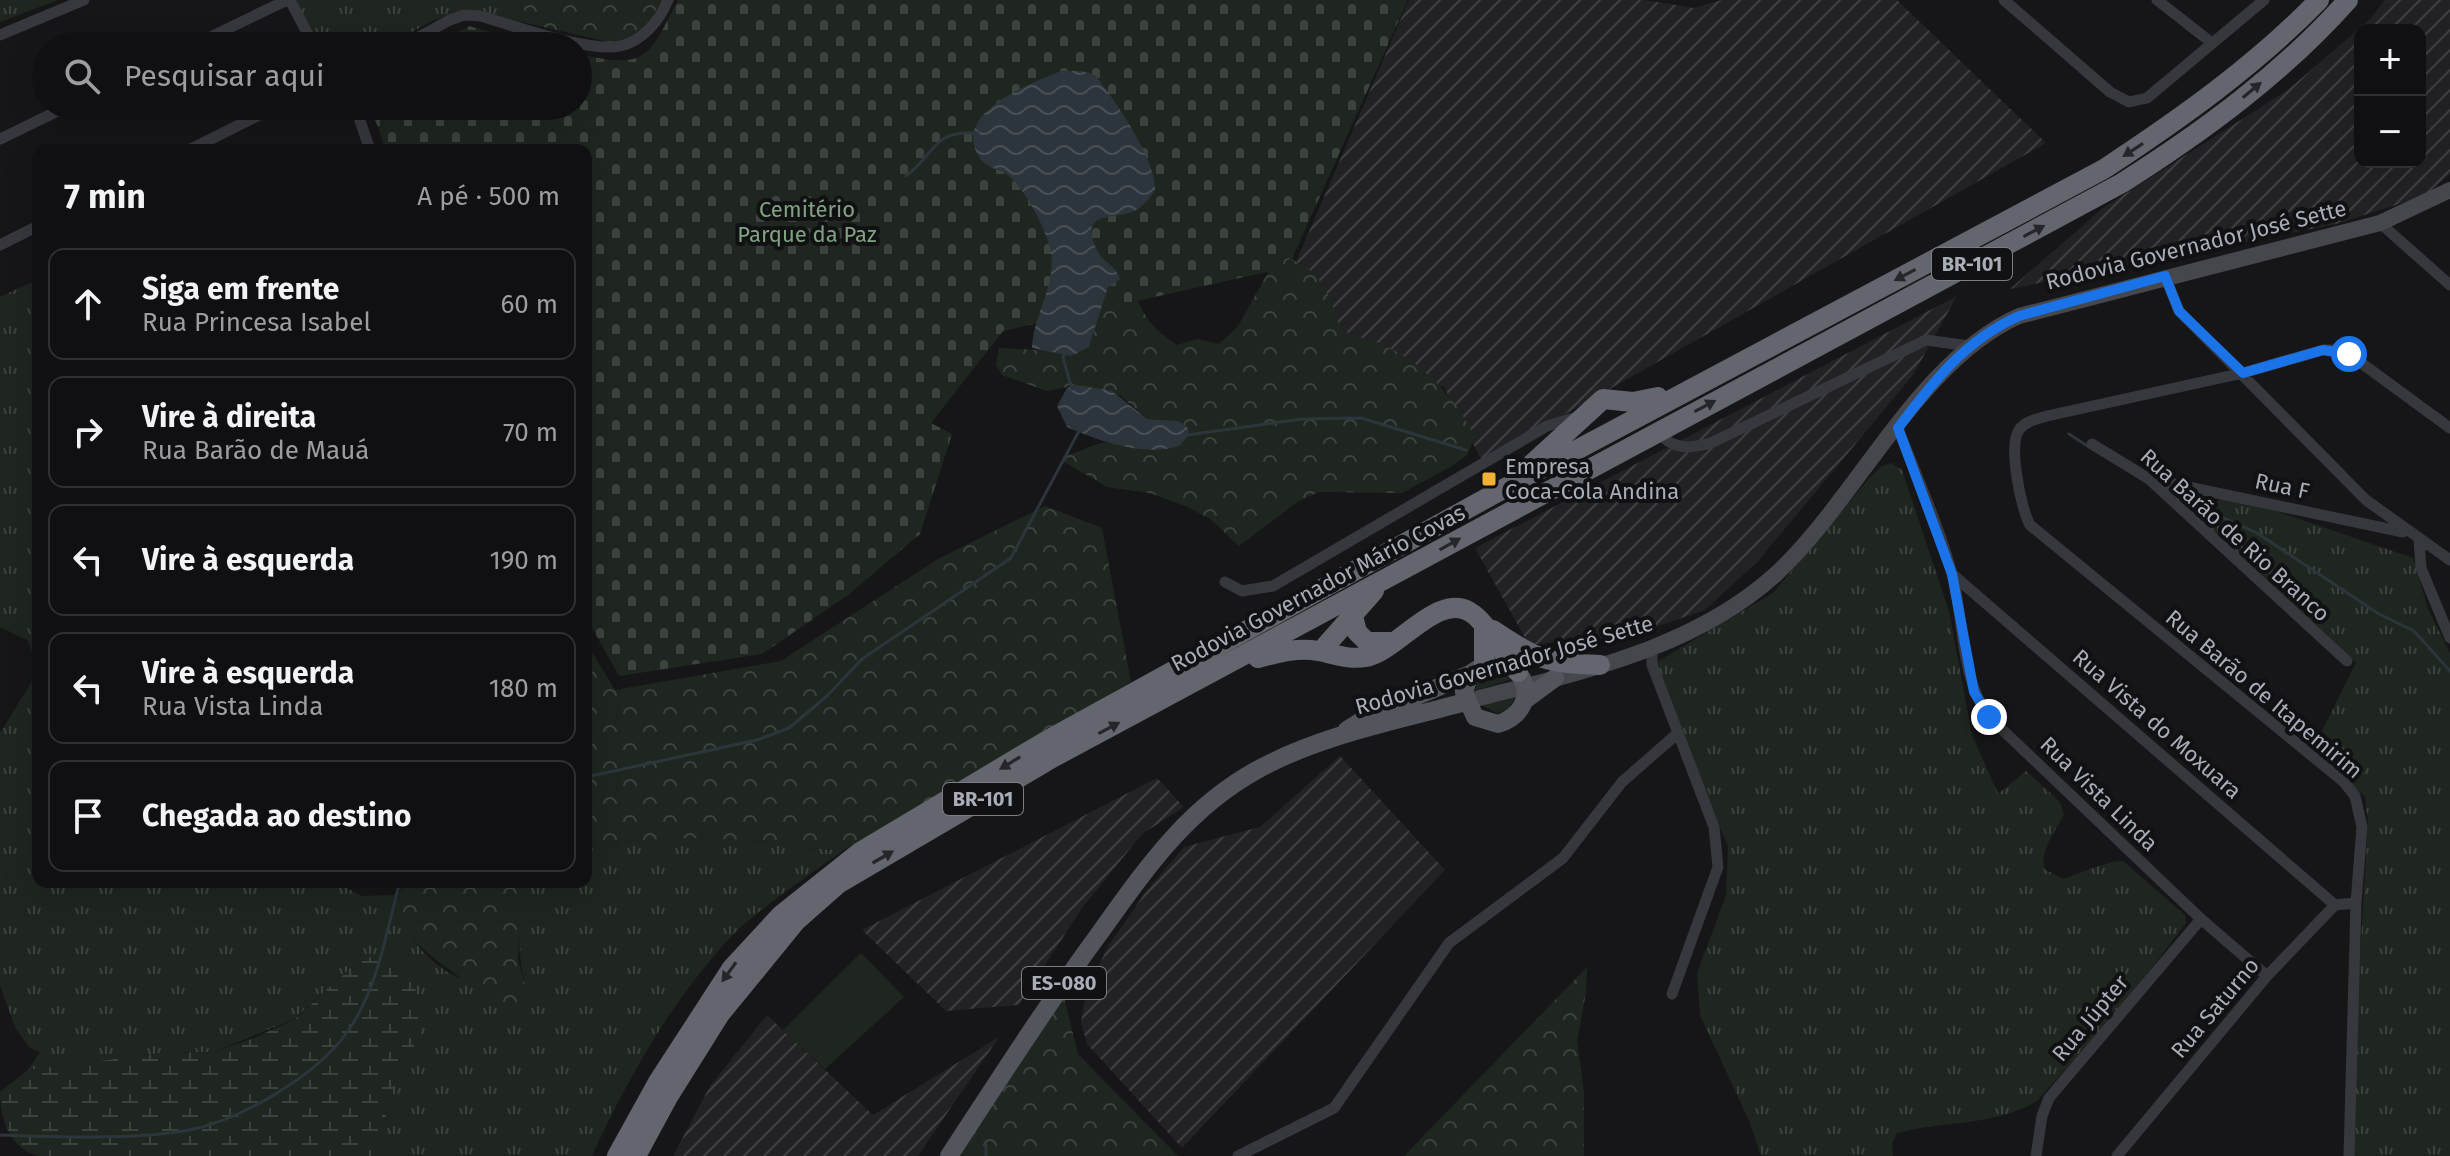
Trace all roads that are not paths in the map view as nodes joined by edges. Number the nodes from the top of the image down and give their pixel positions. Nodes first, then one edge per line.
1 (84, 0) edge
2 (288, 0) edge
3 (668, 0) edge
4 (2004, 0) edge
5 (2157, 0) edge
6 (2264, 0) edge
7 (2307, 0) edge
8 (2319, 0) edge
9 (2348, 0) edge
10 (2297, 23) junction
11 (221, 32) edge
12 (306, 32) edge
13 (430, 32) edge
14 (534, 32) edge
15 (0, 35) edge
16 (2212, 43) junction
17 (592, 44) edge
18 (39, 120) edge
19 (249, 120) edge
20 (360, 120) edge
21 (0, 139) edge
22 (201, 144) edge
23 (368, 144) edge
24 (2450, 190) edge
25 (2380, 223) junction
26 (32, 229) edge
27 (0, 245) edge
28 (2165, 276) junction
29 (2450, 285) edge
30 (1969, 346) junction
31 (2243, 373) junction
32 (1711, 377) junction
33 (1619, 400) junction
34 (1628, 421) junction
35 (1898, 428) junction
36 (2450, 428) edge
37 (1656, 431) junction
38 (1554, 432) junction
39 (2092, 444) dead end
40 (1612, 455) junction
41 (2149, 479) junction
42 (1494, 494) junction
43 (2408, 532) junction
44 (1413, 539) junction
45 (2419, 540) junction
46 (2450, 560) edge
47 (1952, 574) junction
48 (1225, 582) dead end
49 (1382, 582) junction
50 (1353, 616) junction
51 (1482, 624) junction
52 (1290, 632) junction
53 (2450, 638) edge
54 (1397, 642) junction
55 (1652, 648) junction
56 (1314, 651) junction
57 (2347, 661) dead end
58 (1227, 665) junction
59 (1600, 665) junction
60 (1477, 669) junction
61 (1555, 678) joint
62 (1523, 686) junction
63 (1470, 709) junction
64 (1678, 733) junction
65 (1332, 741) junction
66 (2356, 903) junction
67 (2335, 905) junction
68 (2201, 919) junction
69 (2267, 976) junction
70 (1672, 994) dead end
71 (617, 1156) edge
72 (636, 1156) edge
73 (949, 1156) edge
74 (1238, 1156) edge
75 (2036, 1156) edge
76 (2117, 1156) edge
77 (2349, 1156) edge

1 - 15 street
2 - 11 street
2 - 12 street
3 - 17 street
4 - 16 street
5 - 16 street
6 - 16 street
7 - 10 main road
8 - 10 highway, Rodovia Governador Mário Covas / BR-101
37 -> 9 highway, Rodovia Governador Mário Covas / BR-101
10 -> 32 highway, Rodovia Governador Mário Covas / BR-101
13 - 14 street
18 - 21 street
19 - 22 street
20 - 23 street
24 - 25 main road, Rodovia Governador José Sette
25 - 28 main road, Rodovia Governador José Sette
25 - 29 street
26 - 27 street
28 - 30 main road, Rodovia Governador José Sette
28 - 31 street
30 - 35 main road, Rodovia Governador José Sette
30 - 37 street
31 - 36 street
31 - 43 street
31 - 66 street, Rua Barão de Itapemirim
32 - 33 highway
32 - 34 highway, Rodovia Governador Mário Covas / BR-101
33 - 34 highway
33 - 38 highway
34 - 40 highway
34 - 42 highway, Rodovia Governador Mário Covas / BR-101
35 - 47 street, Rua Vista Linda
35 - 55 main road, Rodovia Governador José Sette
37 - 40 highway, Rodovia Governador Mário Covas / BR-101
38 - 42 highway
38 - 48 street
39 - 41 street, Rua Barão de Rio Branco
49 -> 40 highway, Rodovia Governador Mário Covas / BR-101
41 - 43 street, Rua F
41 - 57 street, Rua Barão de Rio Branco
42 - 44 highway, Rodovia Governador Mário Covas / BR-101
43 - 45 street
44 - 52 highway
44 -> 71 highway, Rodovia Governador Mário Covas / BR-101
45 - 46 street
45 - 53 street
47 - 67 street, Rua Vista do Moxuara
47 - 68 street, Rua Vista Linda
49 - 50 highway
49 - 52 highway, Rodovia Governador Mário Covas / BR-101
50 - 54 highway
50 - 56 highway
51 - 54 highway
51 - 59 highway
51 - 60 highway
51 - 62 highway
52 - 56 highway
52 - 58 highway, Rodovia Governador Mário Covas / BR-101
54 - 56 highway
55 - 59 main road, Rodovia Governador José Sette
55 - 64 street
56 - 58 highway
72 -> 58 highway, Rodovia Governador Mário Covas / BR-101
59 - 61 main road, Rodovia Governador José Sette
60 - 62 main road
60 - 63 main road
60 - 65 main road
61 - 62 main road
62 - 63 main road, Rodovia Governador José Sette
62 - 63 main road, Rodovia Governador José Sette
63 - 65 main road, Rodovia Governador José Sette / ES-080
64 - 70 street
64 - 74 street
65 - 73 main road, Rodovia Governador José Sette / ES-080
66 - 67 street
66 - 77 street, Rua Barão de Itapemirim
67 - 69 street, Rua Saturno
68 - 69 street, Rua Vista Linda
68 - 75 street, Rua Júpter
69 - 76 street, Rua Saturno

